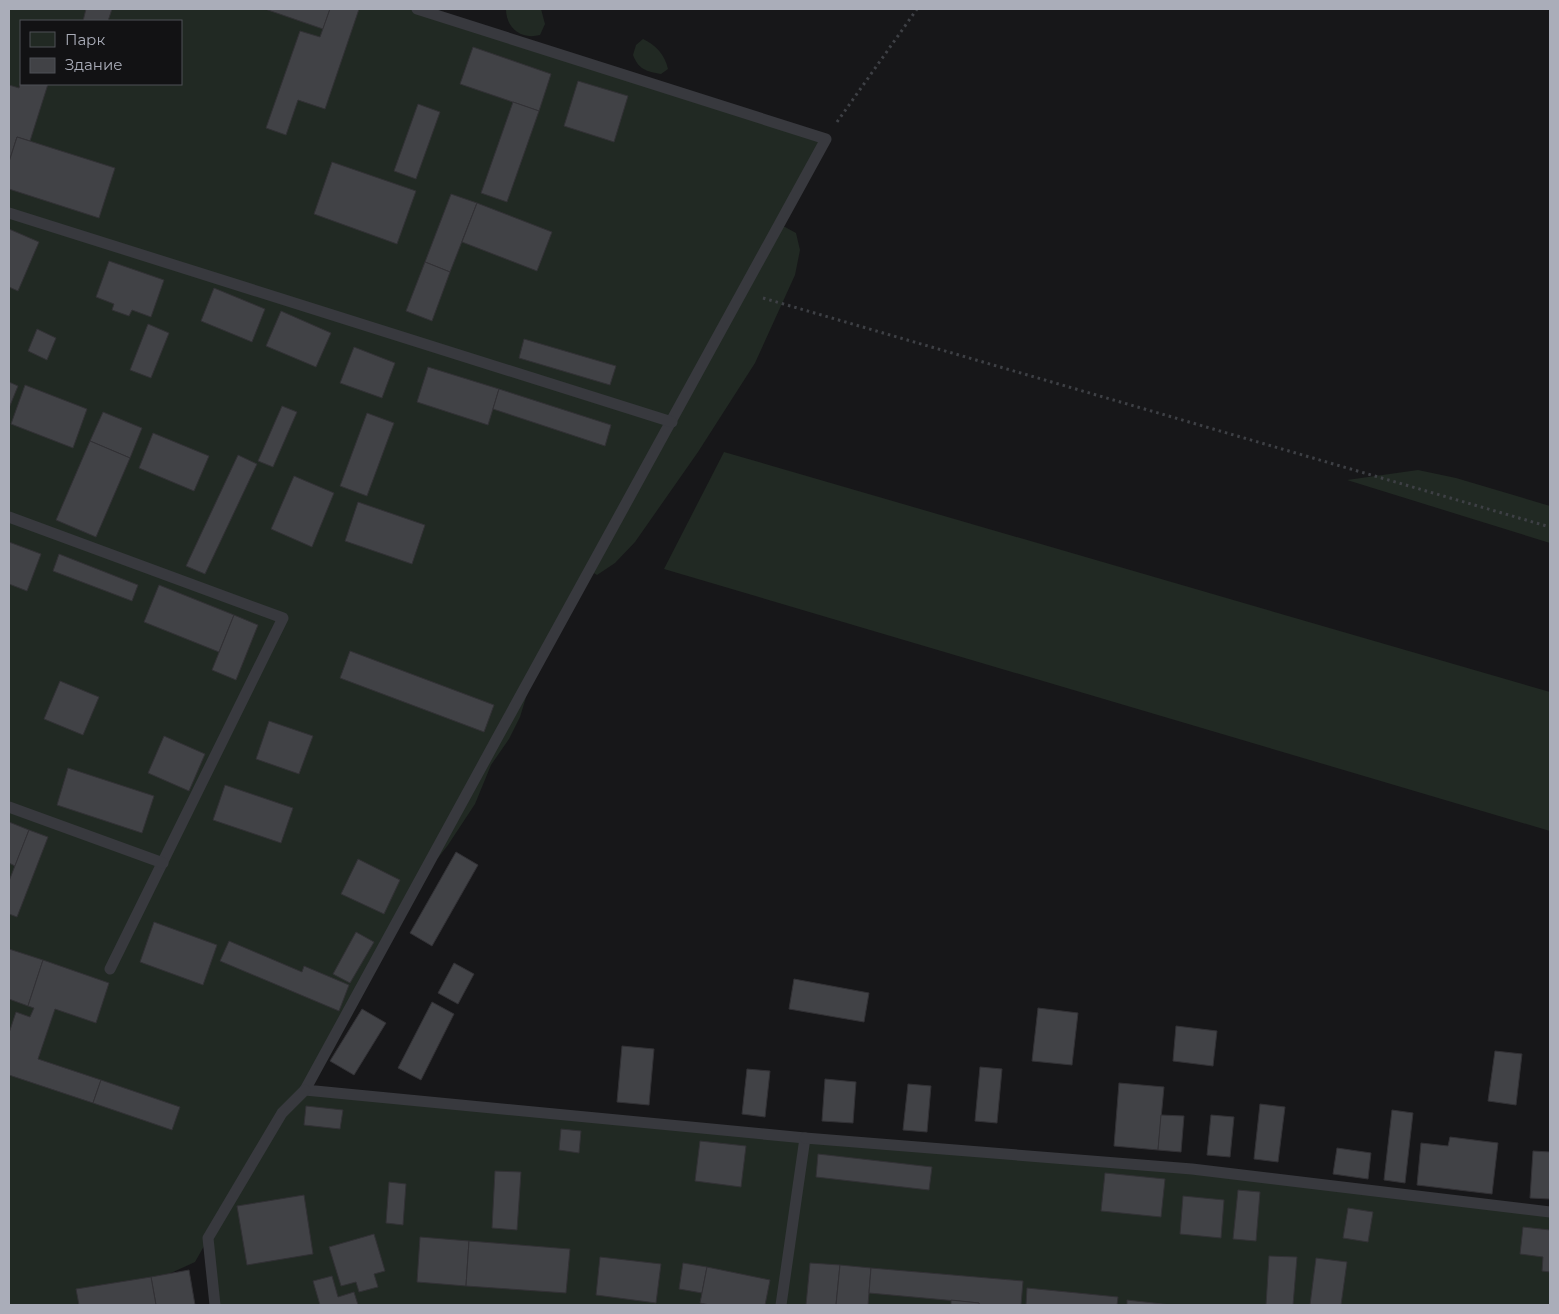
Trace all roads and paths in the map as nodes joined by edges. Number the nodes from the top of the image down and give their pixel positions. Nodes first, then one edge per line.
1 (416, 9) edge
2 (916, 9) edge
3 (826, 139) junction
4 (9, 213) edge
5 (743, 292) junction
6 (672, 422) junction
7 (9, 517) edge
8 (1550, 527) edge
9 (9, 807) edge
10 (163, 863) junction
11 (110, 969) dead end
12 (305, 1090) junction
13 (805, 1138) junction
14 (1550, 1212) edge
15 (215, 1305) edge
16 (781, 1305) edge

1 - 3 lane
2 - 3 path
3 - 5 lane
4 - 6 lane
5 - 6 lane
5 - 8 path
6 - 12 lane
7 - 10 lane
9 - 10 lane
10 - 11 lane
12 - 13 lane
12 - 15 lane
13 - 14 lane
13 - 16 lane

